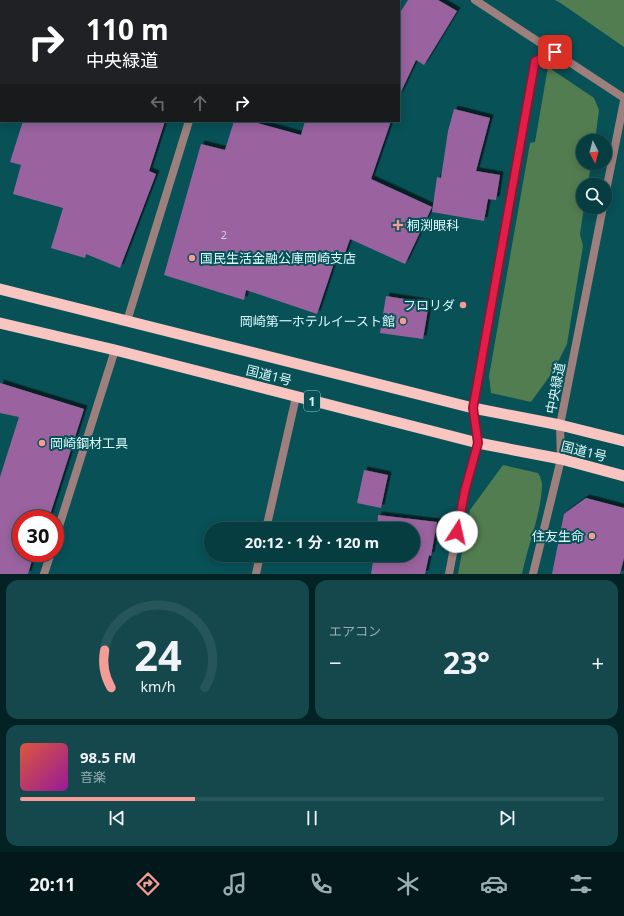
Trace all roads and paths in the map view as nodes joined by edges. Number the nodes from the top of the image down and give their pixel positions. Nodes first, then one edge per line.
1 (475, 0) edge
2 (555, 52) junction
3 (624, 100) edge
4 (188, 122) edge
5 (609, 178) edge
6 (602, 214) edge
7 (0, 289) edge
8 (127, 321) junction
9 (0, 323) edge
10 (115, 350) junction
11 (296, 397) junction
12 (473, 408) junction
13 (560, 425) junction
14 (624, 441) edge
15 (478, 443) junction
16 (561, 459) junction
17 (624, 476) edge
18 (64, 511) edge
19 (268, 522) edge
20 (48, 562) edge
21 (259, 562) edge
22 (44, 574) edge
23 (256, 574) edge
24 (450, 574) edge
25 (533, 574) edge

1 - 2 street
2 - 3 street
2 - 12 street
3 - 5 street
4 - 8 street
6 - 13 street, 中央緑道
7 - 8 highway, 国道1号
8 - 12 highway, 国道1号
9 - 10 highway, 国道1号 / 1
10 - 11 highway, 国道1号 / 1
10 - 18 street
11 - 15 highway, 国道1号 / 1
11 - 19 street
12 - 13 highway, 国道1号
12 - 15 street
13 - 14 highway, 国道1号
13 - 16 street, 中央緑道
15 - 16 highway, 国道1号 / 1
15 - 24 street
16 - 17 highway, 国道1号 / 1
16 - 25 street, 中央緑道
20 - 22 street
21 - 23 street

